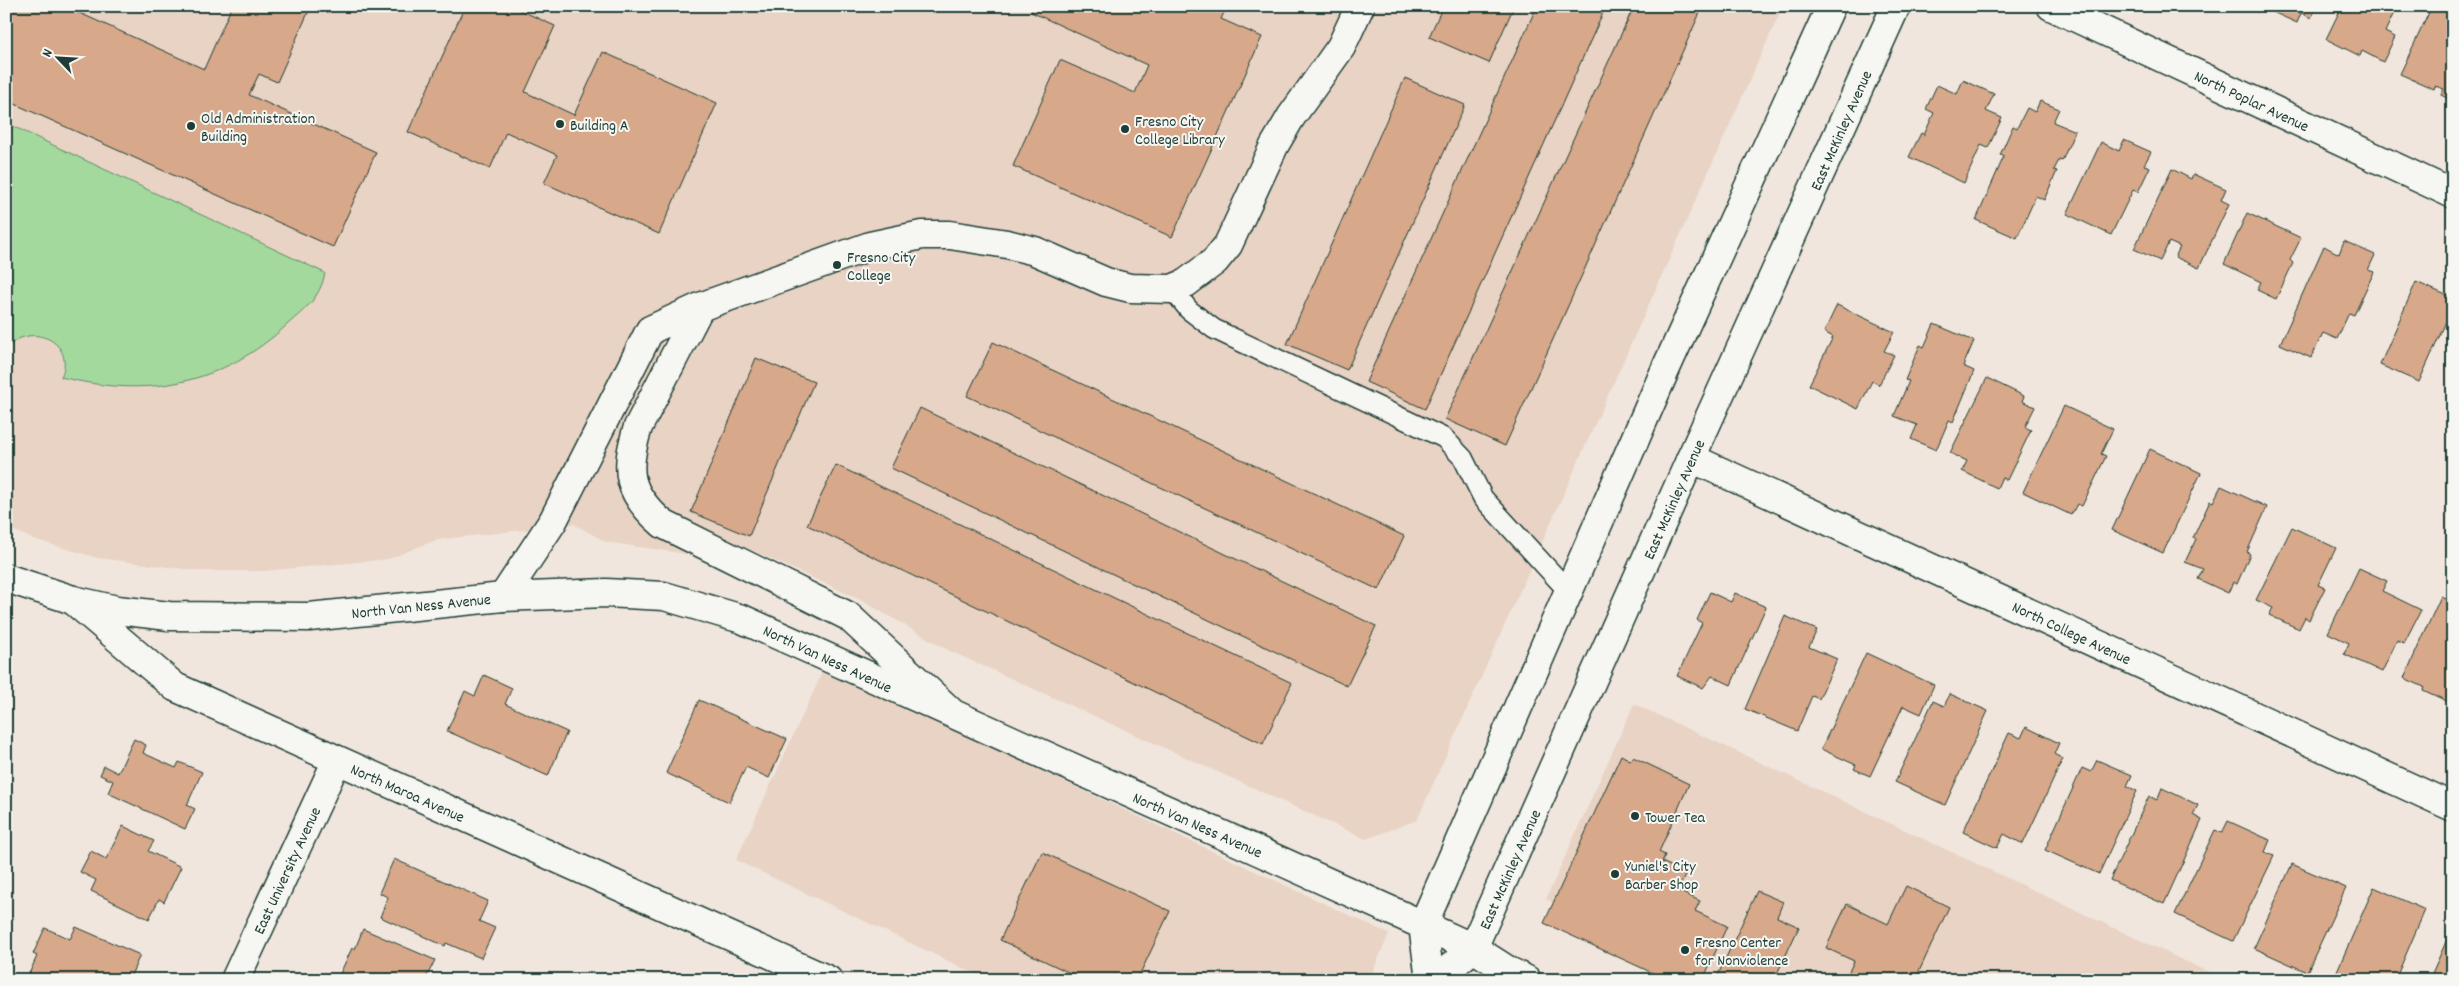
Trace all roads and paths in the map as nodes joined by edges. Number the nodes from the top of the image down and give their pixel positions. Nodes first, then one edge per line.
1 (1360, 6) edge
2 (1831, 6) edge
3 (1896, 6) edge
4 (2051, 6) edge
5 (2453, 194) edge
6 (1172, 289) junction
7 (700, 307) junction
8 (1691, 458) junction
9 (6, 578) edge
10 (1570, 593) junction
11 (503, 597) junction
12 (73, 600) junction
13 (957, 717) junction
14 (337, 760) junction
15 (2453, 807) edge
16 (1423, 924) junction
17 (1474, 948) junction
18 (235, 980) edge
19 (828, 980) edge
20 (1430, 980) edge
21 (1436, 980) edge
22 (1527, 980) edge

1 - 6 street
2 - 10 street
3 - 8 street, East McKinley Avenue
4 - 5 street, North Poplar Avenue
6 - 7 street
6 - 10 lane
7 - 11 street
7 - 13 street
8 - 15 street, North College Avenue
8 - 17 street, East McKinley Avenue
9 - 12 street, North Maroa Avenue
10 - 16 street
11 - 12 street, North Van Ness Avenue
11 - 13 street, North Van Ness Avenue
12 - 14 street, North Maroa Avenue
13 - 16 street, North Van Ness Avenue
14 - 18 street, East University Avenue
14 - 19 street, North Maroa Avenue
16 - 17 street, North Van Ness Avenue
16 - 20 street
17 - 21 street, East McKinley Avenue
17 - 22 street, North Van Ness Avenue

